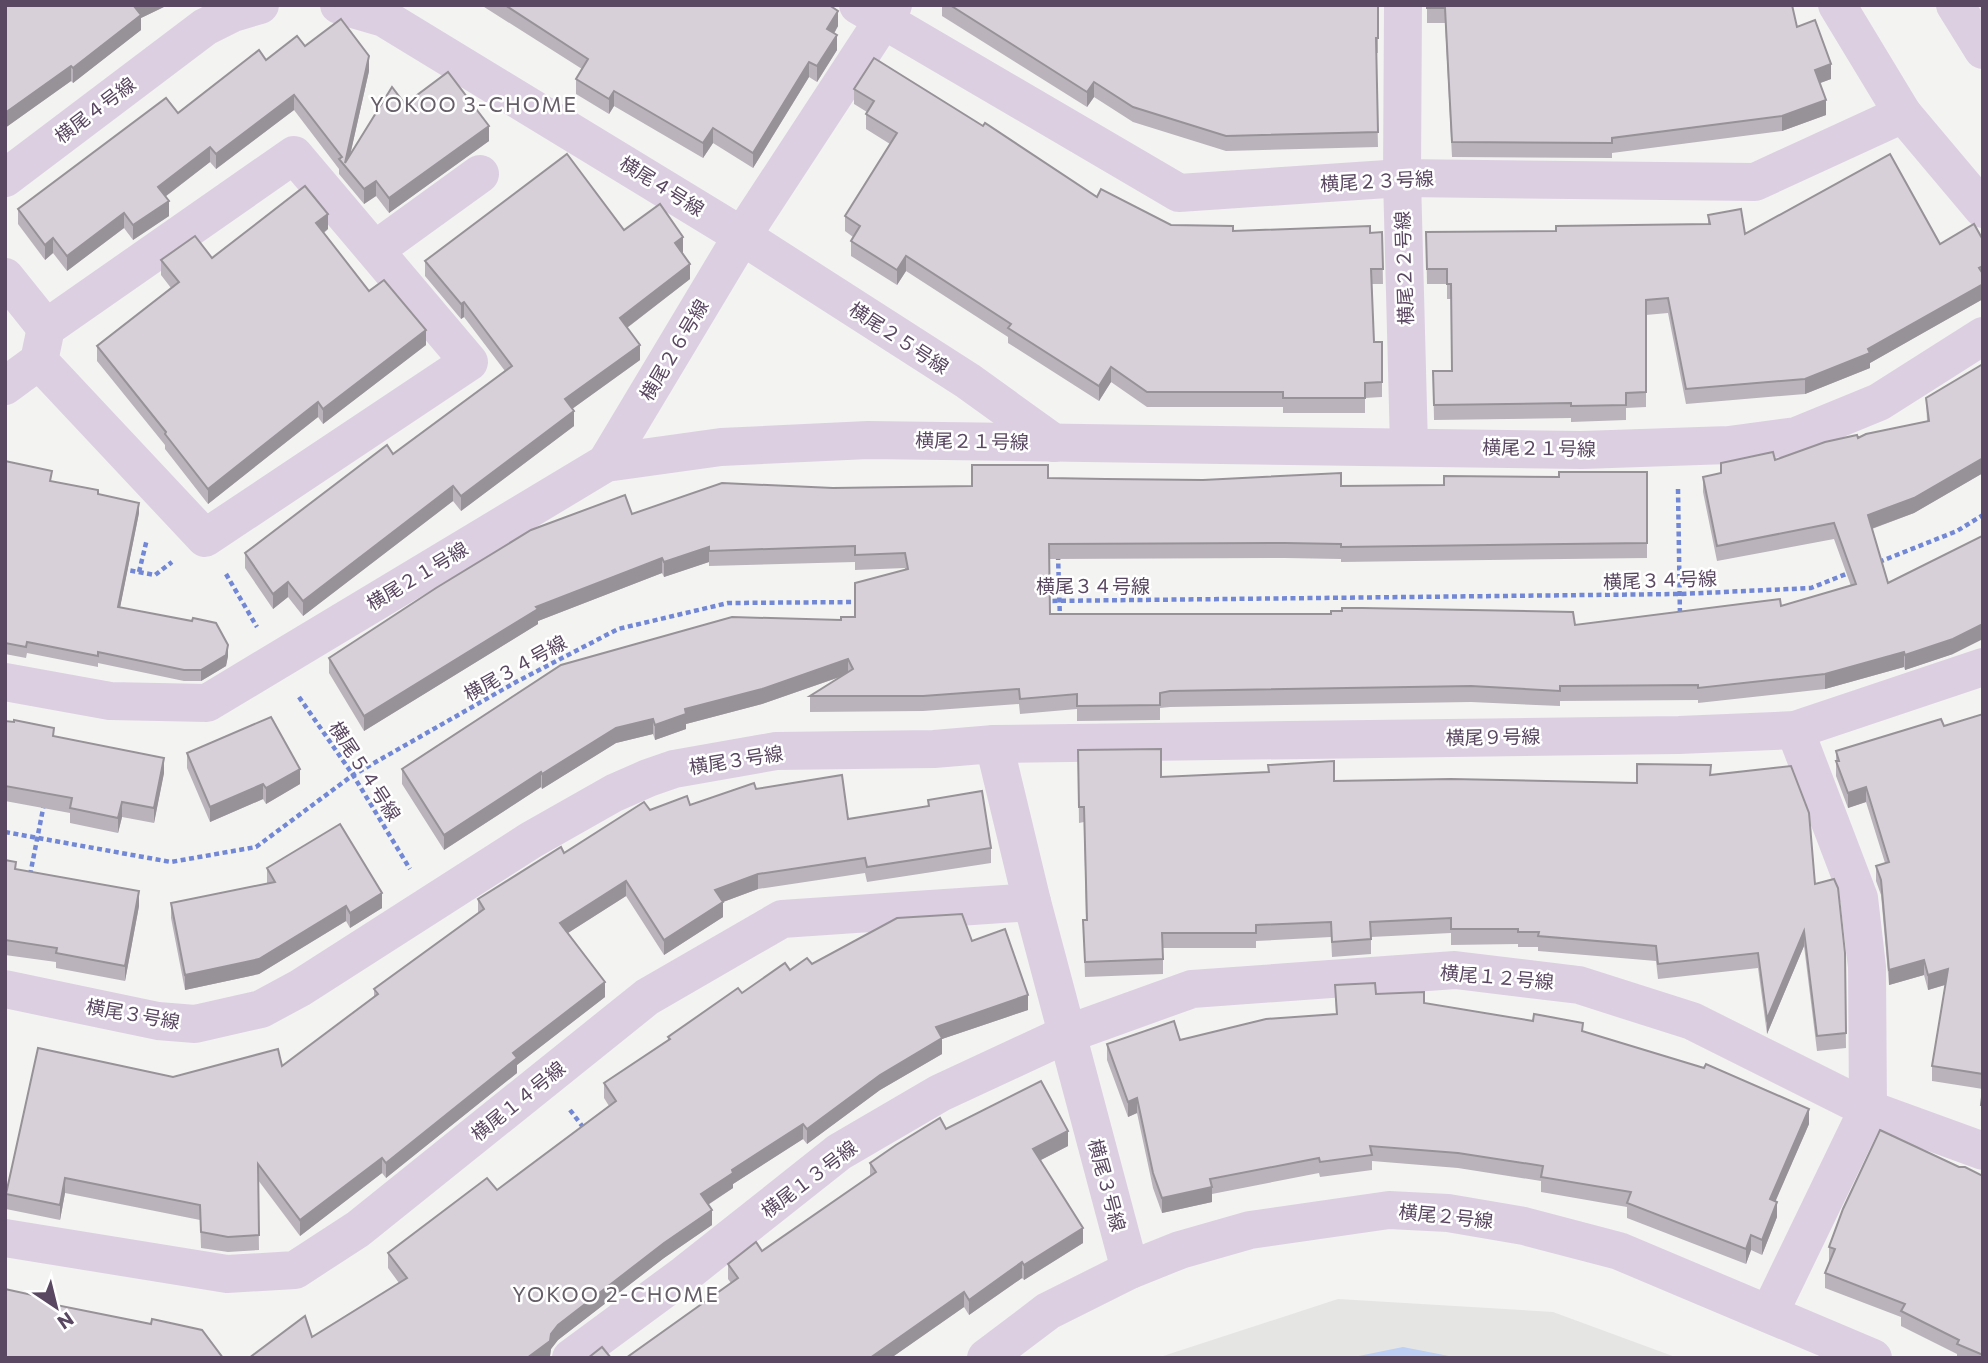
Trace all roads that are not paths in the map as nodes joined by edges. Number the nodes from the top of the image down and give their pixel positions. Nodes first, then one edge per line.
1 (260, 5) edge
2 (339, 5) edge
3 (1403, 5) edge
4 (1837, 5) edge
5 (1955, 5) edge
6 (878, 11) edge
7 (1983, 50) edge
8 (1903, 114) junction
9 (480, 174) dead end
10 (5, 178) edge
11 (1402, 178) junction
12 (1983, 209) edge
13 (742, 236) junction
14 (375, 250) junction
15 (5, 277) edge
16 (1983, 336) edge
17 (42, 345) junction
18 (5, 386) edge
19 (1054, 443) junction
20 (1409, 446) junction
21 (606, 463) junction
22 (1983, 667) edge
23 (5, 682) edge
24 (1795, 730) junction
25 (994, 744) junction
26 (1032, 902) junction
27 (6, 997) edge
28 (1068, 1034) junction
29 (1868, 1109) junction
30 (1983, 1151) edge
31 (5, 1238) edge
32 (1130, 1270) junction
33 (1769, 1314) junction
34 (571, 1358) edge
35 (986, 1358) edge
36 (1873, 1358) edge

1 - 10 street, 横尾４号線
2 - 13 street, 横尾４号線
3 - 11 street, 横尾２２号線
4 - 8 street
5 - 7 street
6 - 11 street, 横尾２３号線
6 - 13 street
8 - 11 street, 横尾２３号線
8 - 12 street
9 - 14 street
11 - 20 street, 横尾２２号線
13 - 19 street, 横尾２５号線
13 - 21 street, 横尾２６号線
14 - 17 street
14 - 17 street
15 - 17 street
16 - 20 street, 横尾２１号線
17 - 18 street
19 - 20 street, 横尾２１号線
19 - 21 street, 横尾２１号線
21 - 23 street, 横尾２１号線
22 - 24 street, 横尾９号線
24 - 25 street, 横尾９号線
24 - 29 street
25 - 26 street, 横尾３号線
25 - 27 street, 横尾３号線
26 - 28 street, 横尾３号線
26 - 31 street, 横尾１４号線
28 - 29 street, 横尾１２号線
28 - 32 street, 横尾３号線
28 - 34 street, 横尾１３号線
29 - 30 street
29 - 33 street
32 - 33 street, 横尾２号線
32 - 35 street, 横尾２号線
33 - 36 street, 横尾２号線

